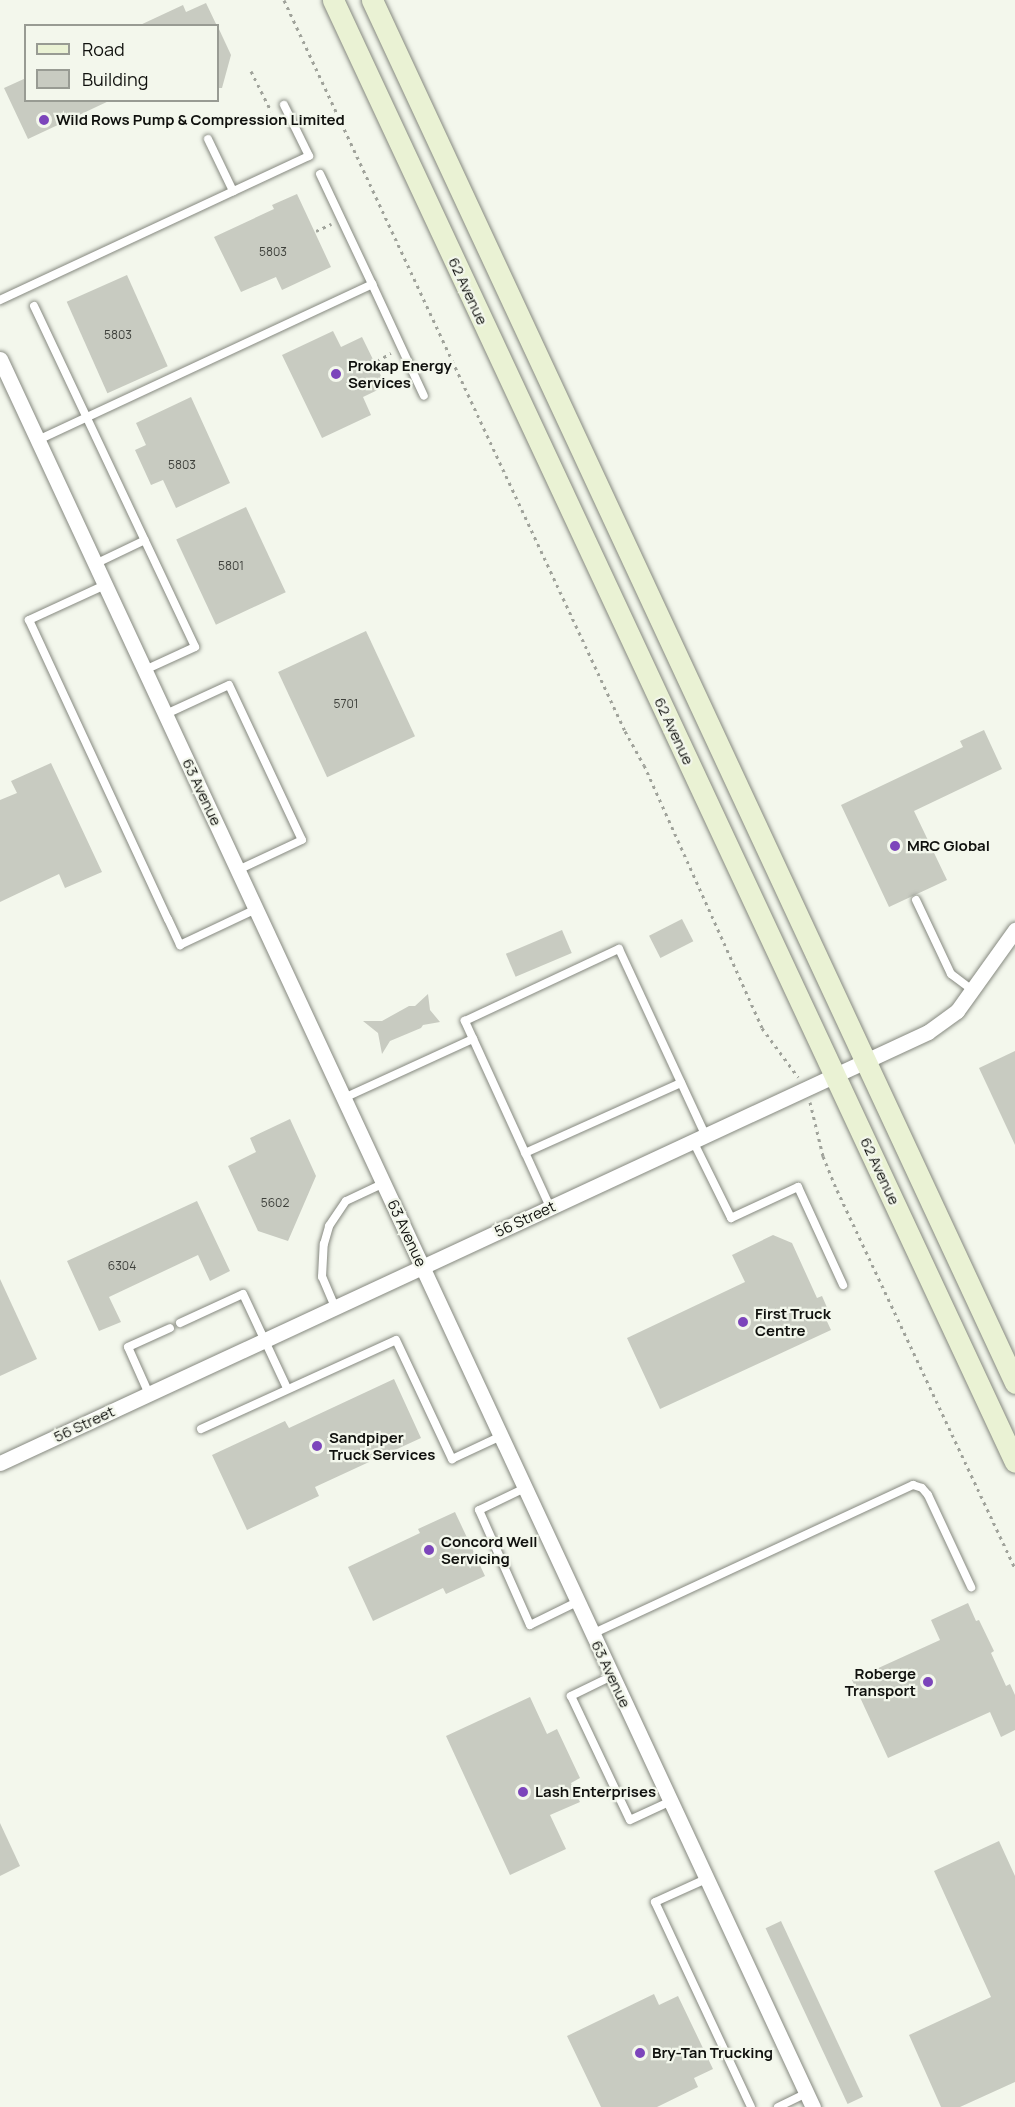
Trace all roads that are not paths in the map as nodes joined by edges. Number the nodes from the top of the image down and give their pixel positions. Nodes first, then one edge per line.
1 (333, 0) edge
2 (372, 0) edge
3 (284, 105) dead end
4 (208, 139) dead end
5 (320, 174) dead end
6 (233, 191) junction
7 (372, 284) junction
8 (0, 300) edge
9 (34, 306) dead end
10 (0, 359) edge
11 (424, 396) dead end
12 (86, 418) junction
13 (38, 440) junction
14 (145, 540) junction
15 (95, 564) junction
16 (105, 585) junction
17 (145, 670) junction
18 (166, 714) junction
19 (238, 870) junction
20 (916, 900) dead end
21 (256, 909) junction
22 (1015, 930) edge
23 (972, 990) junction
24 (473, 1038) junction
25 (866, 1063) junction
26 (836, 1076) junction
27 (681, 1083) junction
28 (344, 1098) junction
29 (700, 1139) junction
30 (525, 1153) junction
31 (384, 1183) junction
32 (550, 1207) junction
33 (423, 1266) junction
34 (843, 1285) dead end
35 (335, 1307) junction
36 (180, 1323) dead end
37 (170, 1328) dead end
38 (265, 1340) junction
39 (1015, 1383) edge
40 (287, 1388) junction
41 (149, 1394) junction
42 (201, 1429) dead end
43 (501, 1436) junction
44 (1015, 1462) edge
45 (0, 1463) edge
46 (525, 1488) junction
47 (971, 1587) dead end
48 (577, 1602) junction
49 (592, 1634) junction
50 (612, 1676) junction
51 (671, 1801) junction
52 (706, 1879) junction
53 (810, 2100) edge
54 (751, 2107) edge
55 (778, 2107) edge

1 - 26 main road, 62 Avenue
2 - 25 main road
3 - 6 lane
4 - 6 lane
5 - 7 lane
6 - 8 lane
7 - 11 lane
7 - 12 lane
9 - 12 lane
10 - 13 street, 63 Avenue
12 - 13 lane
12 - 14 lane
13 - 15 street, 63 Avenue
14 - 15 lane
14 - 17 lane
15 - 16 street, 63 Avenue
16 - 17 street, 63 Avenue
16 - 21 lane
17 - 18 street, 63 Avenue
18 - 19 street, 63 Avenue
18 - 19 lane
19 - 21 street, 63 Avenue
20 - 23 lane
21 - 28 street, 63 Avenue
22 - 23 street, 56 Street
23 - 25 street, 56 Street
24 - 27 lane
24 - 28 lane
24 - 30 lane
25 - 26 street, 56 Street
25 - 39 main road
26 - 29 street, 56 Street
26 - 44 main road, 62 Avenue
27 - 29 lane
27 - 30 lane
28 - 31 street, 63 Avenue
29 - 32 street, 56 Street
29 - 34 lane
30 - 32 lane
31 - 33 street, 63 Avenue
31 - 35 lane
32 - 33 street, 56 Street
33 - 35 street, 56 Street
33 - 43 street, 63 Avenue
35 - 38 street, 56 Street
36 - 38 lane
37 - 41 lane
38 - 40 lane
38 - 41 street, 56 Street
40 - 42 lane
40 - 43 lane
41 - 45 street, 56 Street
43 - 46 street, 63 Avenue
46 - 48 street, 63 Avenue
46 - 48 lane
47 - 49 lane
48 - 49 street, 63 Avenue
49 - 50 street, 63 Avenue
50 - 51 street, 63 Avenue
50 - 51 lane
51 - 52 street, 63 Avenue
52 - 53 street, 63 Avenue
52 - 54 lane
53 - 55 lane

